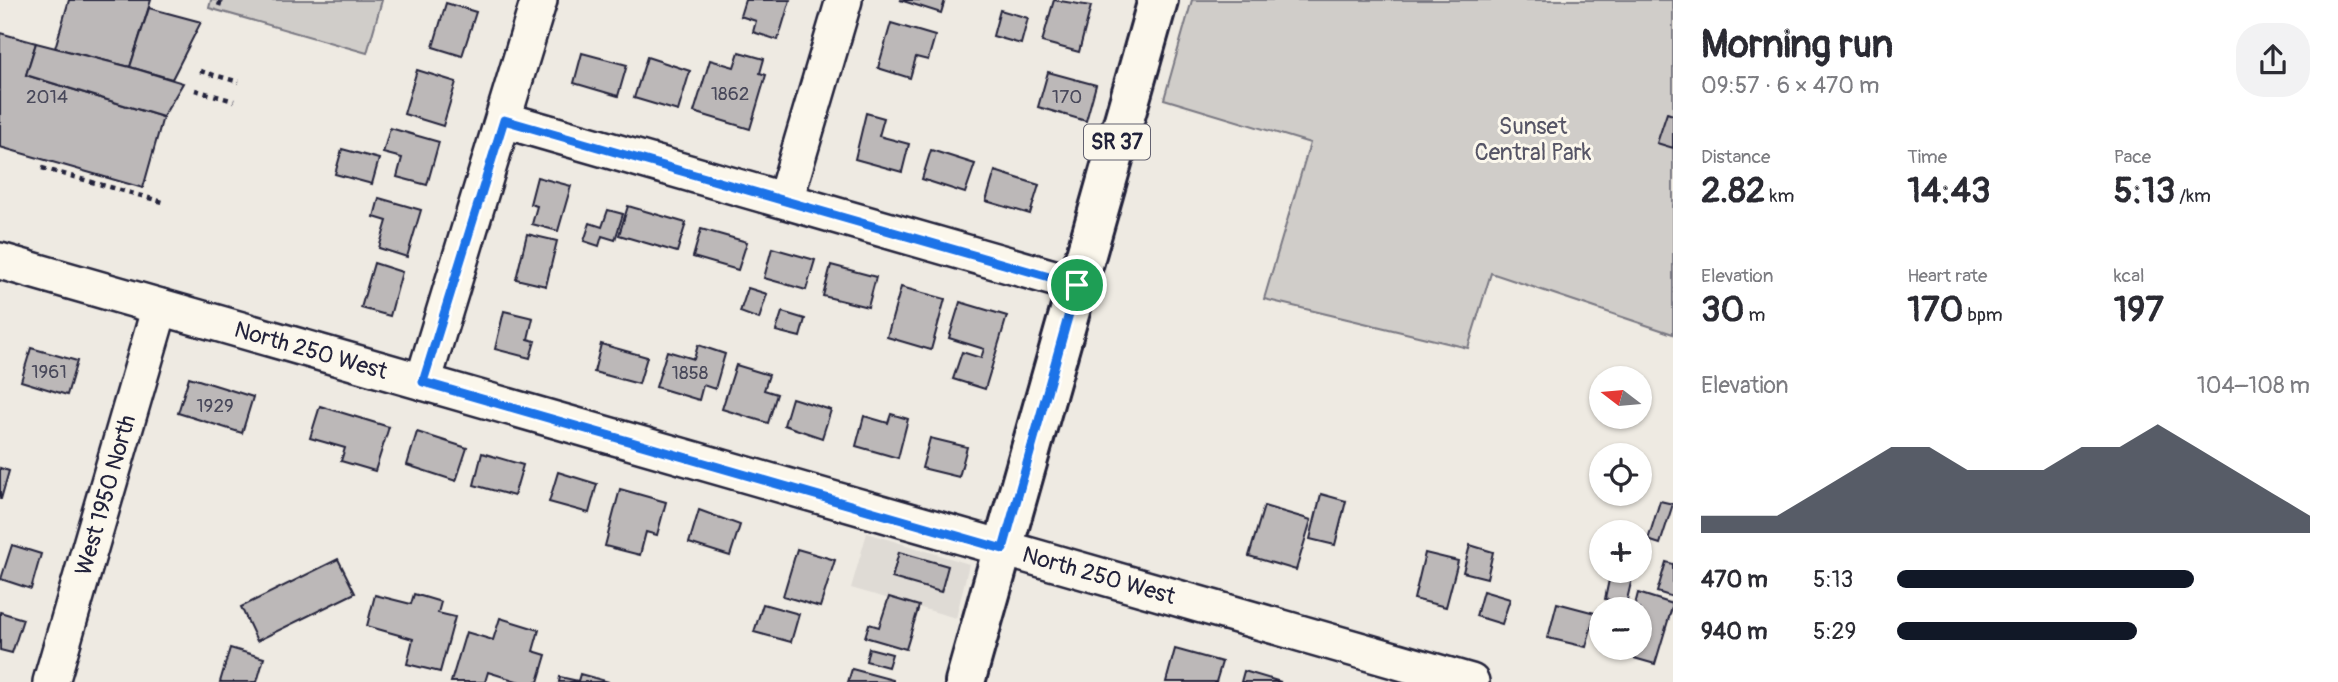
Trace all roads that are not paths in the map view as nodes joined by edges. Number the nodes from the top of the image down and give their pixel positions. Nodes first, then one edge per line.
1 (539, 0) edge
2 (844, 0) edge
3 (1158, 0) edge
4 (504, 120) junction
5 (785, 200) junction
6 (0, 261) edge
7 (1077, 285) junction
8 (159, 307) junction
9 (423, 382) junction
10 (1003, 549) junction
11 (51, 682) edge
12 (965, 682) edge
13 (1471, 682) edge

1 - 4 street
2 - 5 street
3 - 7 main road, SR 37
4 - 5 street
4 - 9 street
5 - 7 street
6 - 8 street, North 250 West
7 - 10 main road, SR 37
8 - 9 street, North 250 West
8 - 11 street, West 1950 North
9 - 10 street, North 250 West
10 - 12 main road, SR 37
10 - 13 street, North 250 West

